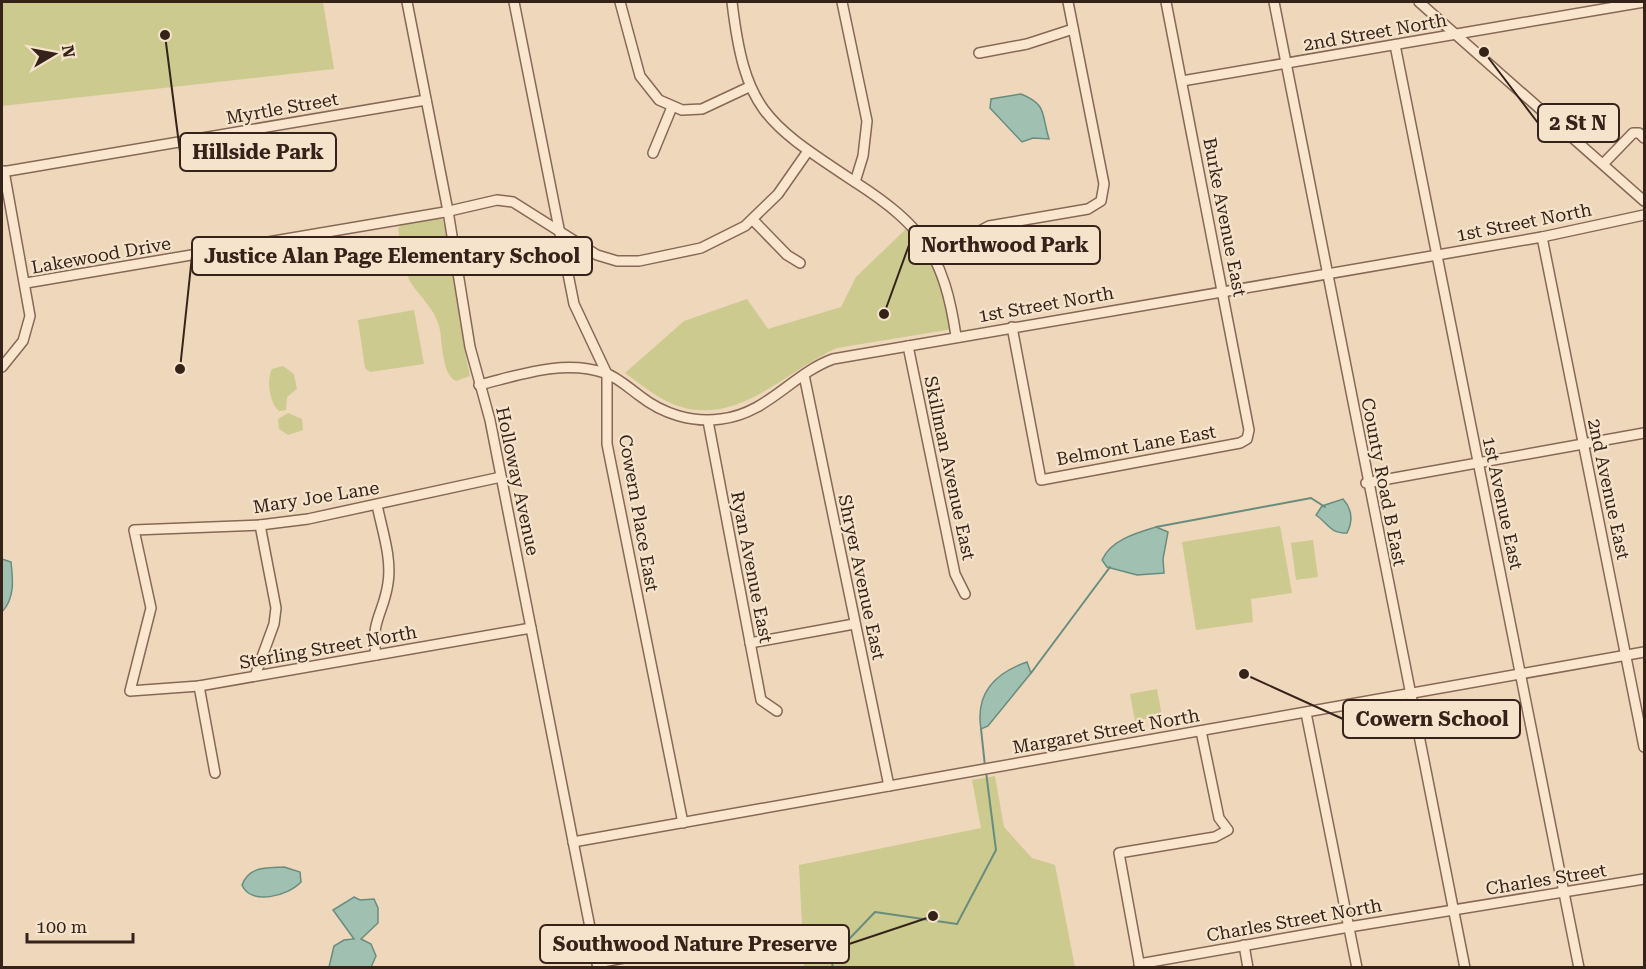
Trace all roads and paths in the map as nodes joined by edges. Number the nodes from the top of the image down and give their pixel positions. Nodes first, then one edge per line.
1 (407, 2) edge
2 (514, 2) edge
3 (620, 2) edge
4 (732, 2) edge
5 (842, 2) edge
6 (1068, 2) edge
7 (1166, 2) edge
8 (1274, 2) edge
9 (1419, 2) edge
10 (1644, 2) edge
11 (1073, 29) junction
12 (1456, 34) junction
13 (1395, 45) junction
14 (979, 53) dead end
15 (1286, 65) junction
16 (1182, 81) junction
17 (749, 87) junction
18 (426, 100) junction
19 (672, 107) junction
20 (1644, 138) edge
21 (808, 151) junction
22 (653, 153) dead end
23 (1604, 163) junction
24 (2, 172) edge
25 (855, 182) junction
26 (1644, 201) edge
27 (448, 211) junction
28 (1644, 215) edge
29 (753, 220) junction
30 (559, 229) junction
31 (1542, 237) junction
32 (934, 255) junction
33 (1438, 255) junction
34 (800, 263) dead end
35 (1326, 273) junction
36 (26, 284) junction
37 (1222, 291) junction
38 (1012, 327) junction
39 (956, 336) junction
40 (908, 346) junction
41 (2, 367) edge
42 (607, 374) junction
43 (804, 375) junction
44 (479, 385) junction
45 (708, 421) junction
46 (1644, 432) edge
47 (1247, 439) joint
48 (1582, 445) junction
49 (1478, 463) junction
50 (501, 477) junction
51 (1366, 483) junction
52 (376, 505) junction
53 (260, 525) junction
54 (965, 594) dead end
55 (854, 624) junction
56 (531, 628) junction
57 (750, 643) junction
58 (1644, 652) edge
59 (1627, 654) junction
60 (376, 655) junction
61 (1522, 674) junction
62 (255, 676) junction
63 (199, 686) junction
64 (130, 691) joint
65 (1411, 694) junction
66 (777, 711) dead end
67 (1306, 712) junction
68 (1201, 731) junction
69 (1644, 747) edge
70 (215, 773) dead end
71 (889, 786) junction
72 (682, 823) junction
73 (573, 842) junction
74 (1644, 879) edge
75 (1563, 893) junction
76 (1454, 911) junction
77 (1349, 927) junction
78 (752, 934) dead end
79 (1244, 945) junction
80 (598, 965) edge
81 (1140, 966) edge
82 (1248, 968) edge
83 (1357, 968) edge
84 (1465, 968) edge
85 (1579, 968) edge

1 - 18 street, Holloway Avenue
2 - 30 street, Cowern Place East
3 - 19 street
4 - 17 street
5 - 25 street
6 - 11 street
7 - 16 street, Burke Avenue East
8 - 15 street, County Road B East
9 - 12 street
10 - 12 street, 2nd Street North
11 - 14 street
11 - 32 street
12 - 13 street, 2nd Street North
12 - 23 street
13 - 15 street, 2nd Street North
13 - 33 street, 1st Avenue East
15 - 16 street, 2nd Street North
15 - 35 street, County Road B East
16 - 37 street, Burke Avenue East
17 - 19 street
17 - 21 street
18 - 24 street, Myrtle Street
18 - 27 street, Holloway Avenue
19 - 22 street
20 - 23 street
21 - 25 street
21 - 29 street, Lakewood Drive
23 - 26 street
24 - 36 street
25 - 32 street
27 - 30 street, Lakewood Drive
27 - 36 street, Lakewood Drive
27 - 44 street, Holloway Avenue
28 - 31 street, 1st Street North
29 - 30 street, Lakewood Drive
29 - 34 street
30 - 42 street, Cowern Place East
31 - 33 street, 1st Street North
31 - 48 street, 2nd Avenue East
32 - 39 street
33 - 35 street, 1st Street North
33 - 49 street, 1st Avenue East
35 - 37 street, 1st Street North
35 - 51 street, County Road B East
36 - 41 street, Lakewood Drive
37 - 38 street, 1st Street North
37 - 47 street, Burke Avenue East
38 - 39 street, 1st Street North
38 - 47 street, Belmont Lane East
39 - 40 street, 1st Street North
40 - 43 street, 1st Street North
40 - 54 street, Skillman Avenue East
42 - 44 street, 1st Street North
42 - 45 street, 1st Street North
42 - 72 street, Cowern Place East
43 - 45 street, 1st Street North
43 - 55 street, Shryer Avenue East
44 - 50 street, Holloway Avenue
45 - 57 street, Ryan Avenue East
46 - 48 street
48 - 49 street
48 - 59 street, 2nd Avenue East
49 - 51 street
49 - 61 street, 1st Avenue East
50 - 52 street, Mary Joe Lane
50 - 56 street, Holloway Avenue
51 - 65 street, County Road B East
52 - 53 street, Mary Joe Lane
52 - 60 street
53 - 62 street
53 - 64 street, Mary Joe Lane
55 - 57 street
55 - 71 street, Shryer Avenue East
56 - 60 street, Sterling Street North
56 - 73 street, Holloway Avenue
57 - 66 street, Ryan Avenue East
58 - 59 street, Margaret Street North
59 - 61 street, Margaret Street North
59 - 69 street, 2nd Avenue East
60 - 62 street, Sterling Street North
61 - 65 street, Margaret Street North
61 - 75 street, 1st Avenue East
62 - 63 street, Sterling Street North
63 - 64 street, Sterling Street North
63 - 70 street
65 - 67 street, Margaret Street North
65 - 76 street, County Road B East
67 - 68 street, Margaret Street North
67 - 77 street
68 - 71 street, Margaret Street North
68 - 81 street
71 - 72 street, Margaret Street North
72 - 73 street, Margaret Street North
73 - 80 street, Holloway Avenue
74 - 75 street, Charles Street
75 - 76 street, Charles Street
75 - 85 street, 1st Avenue East
76 - 77 street, Charles Street North
76 - 84 street, County Road B East
77 - 79 street, Charles Street North
77 - 83 street
78 - 80 street
79 - 81 street, Charles Street North
79 - 82 street

